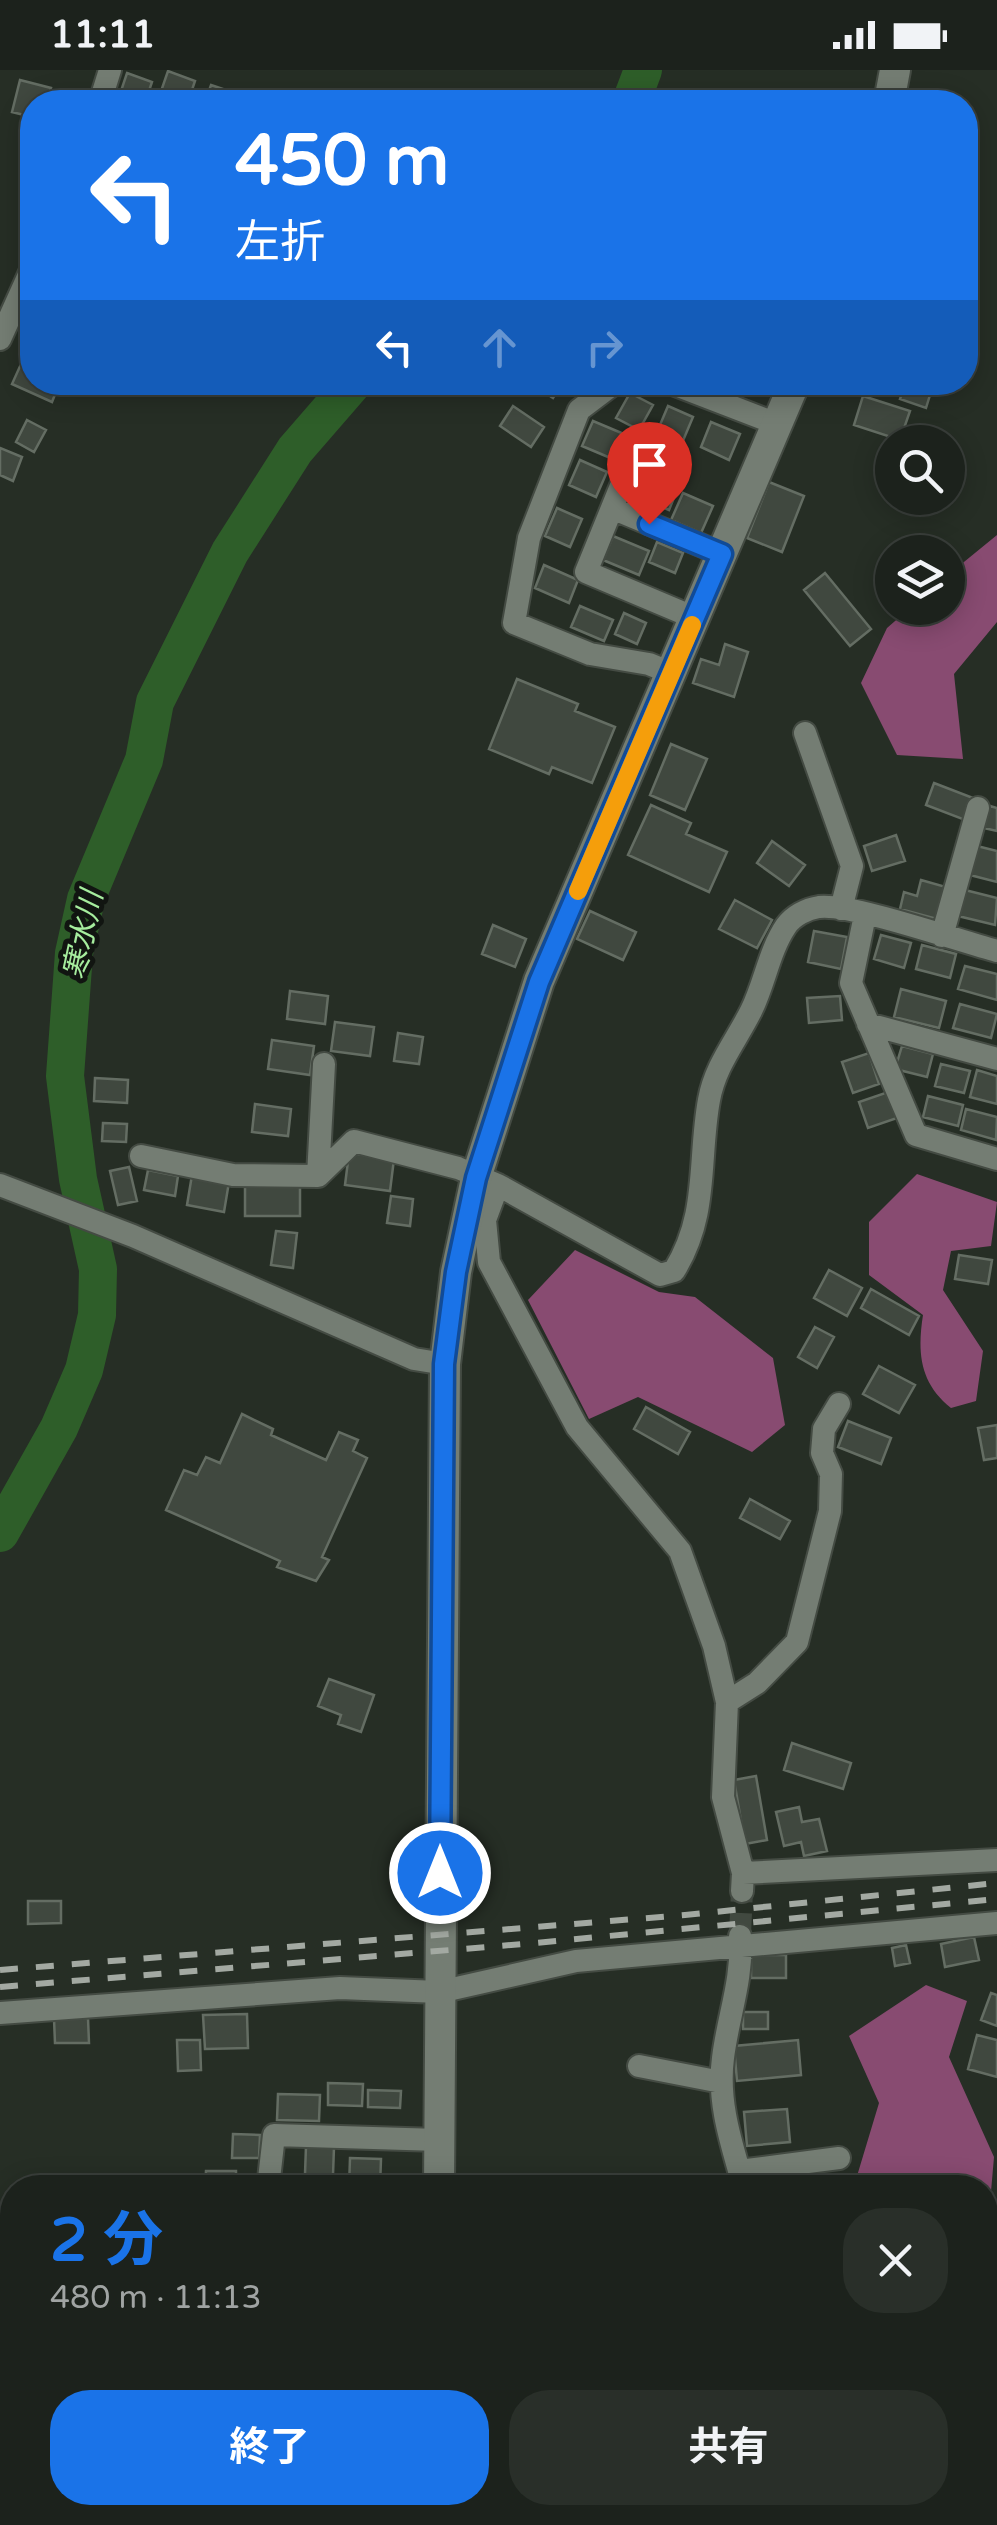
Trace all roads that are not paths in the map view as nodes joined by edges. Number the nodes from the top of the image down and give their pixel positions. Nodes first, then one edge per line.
1 (20, 295) edge
2 (0, 340) edge
3 (598, 395) edge
4 (702, 395) edge
5 (789, 395) edge
6 (777, 424) junction
7 (623, 481) dead end
8 (612, 508) junction
9 (722, 554) junction
10 (695, 618) junction
11 (671, 673) junction
12 (805, 733) dead end
13 (978, 808) dead end
14 (841, 909) junction
15 (865, 915) junction
16 (942, 936) junction
17 (997, 951) edge
18 (868, 1024) junction
19 (997, 1059) edge
20 (324, 1064) dead end
21 (141, 1156) dead end
22 (997, 1160) edge
23 (318, 1176) junction
24 (487, 1182) junction
25 (0, 1185) edge
26 (444, 1364) junction
27 (839, 1404) dead end
28 (727, 1702) junction
29 (997, 1860) edge
30 (997, 1923) edge
31 (740, 1942) junction
32 (439, 1992) junction
33 (0, 2013) edge
34 (638, 2066) dead end
35 (722, 2082) junction
36 (439, 2140) junction
37 (840, 2158) dead end
38 (269, 2175) edge
39 (439, 2175) edge
40 (741, 2175) edge
41 (761, 2175) edge

1 - 2 street
3 - 11 street
4 - 6 street
5 - 6 main road
6 - 9 main road
7 - 8 street
8 - 9 street
8 - 10 street
9 - 10 main road
10 - 11 main road
11 - 24 main road
12 - 14 street
13 - 16 street
14 - 15 street
14 - 24 street
15 - 16 street
15 - 18 street
16 - 17 street
18 - 19 street
18 - 22 street
20 - 23 street
21 - 23 street
23 - 24 street
24 - 26 main road
24 - 28 street
25 - 26 street
26 - 32 main road
27 - 28 street
28 - 29 street
30 - 31 street
31 - 32 street
31 - 35 street
32 - 33 street
32 - 36 main road
34 - 35 street
35 - 40 street
36 - 38 street
36 - 39 main road
37 - 41 street

